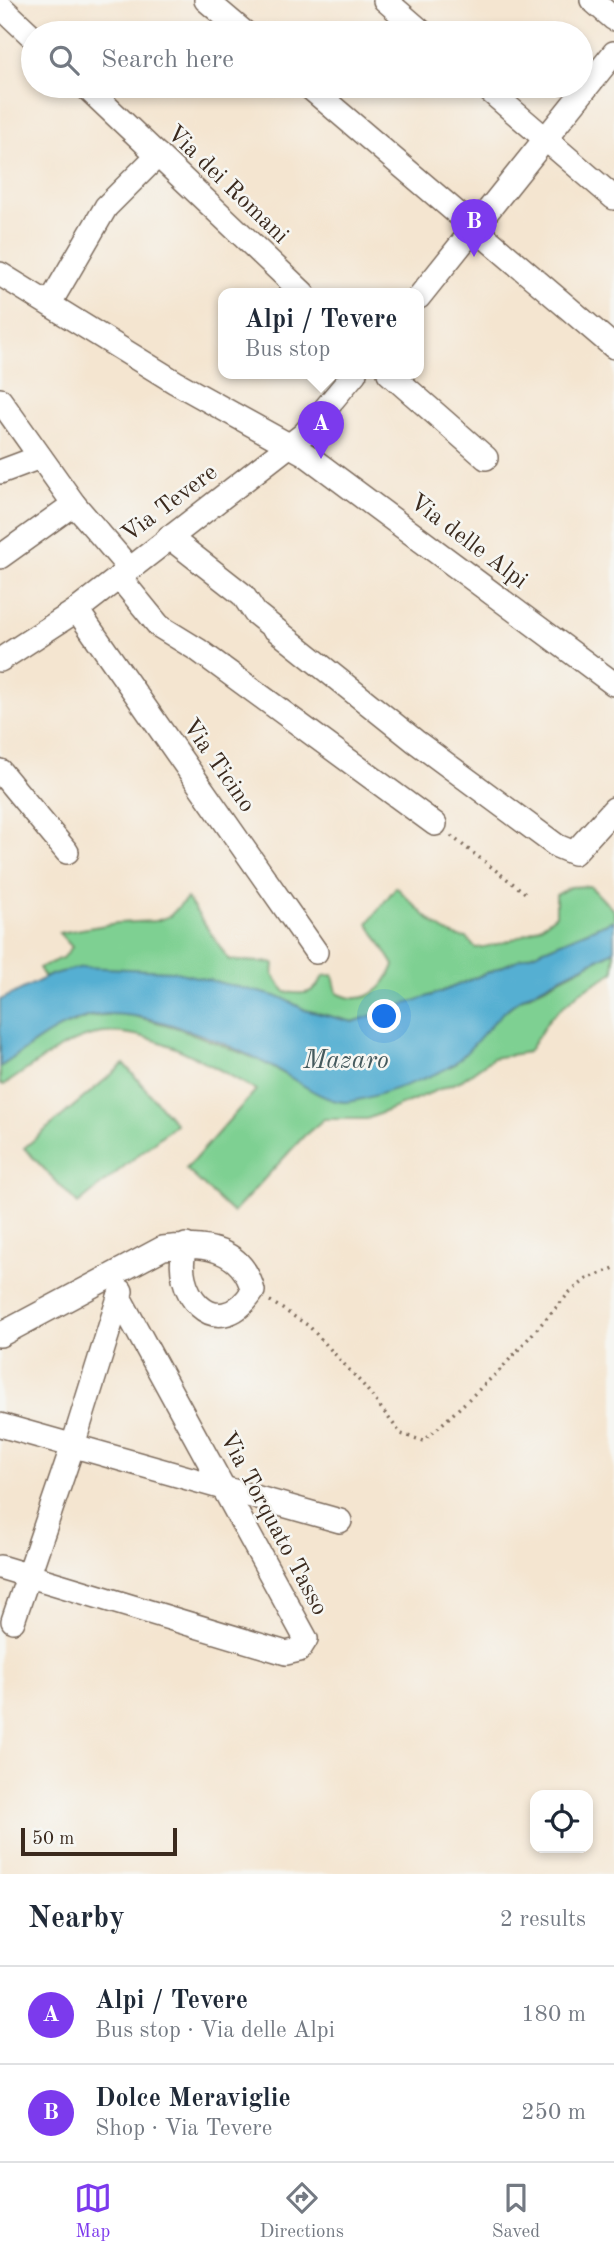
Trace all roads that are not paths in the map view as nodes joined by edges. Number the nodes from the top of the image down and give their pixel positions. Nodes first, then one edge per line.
1 (206, 0) edge
2 (384, 0) edge
3 (592, 0) edge
4 (0, 6) edge
5 (614, 19) edge
6 (231, 21) edge
7 (409, 21) edge
8 (21, 26) edge
9 (614, 53) edge
10 (593, 78) edge
11 (98, 98) edge
12 (321, 98) edge
13 (498, 98) edge
14 (577, 98) edge
15 (544, 138) junction
16 (158, 155) junction
17 (614, 198) edge
18 (476, 228) junction
19 (0, 274) edge
20 (298, 288) edge
21 (424, 291) edge
22 (50, 303) junction
23 (614, 347) edge
24 (350, 379) edge
25 (396, 379) edge
26 (0, 400) edge
27 (290, 444) junction
28 (40, 457) junction
29 (486, 458) dead end
30 (0, 472) edge
31 (74, 504) junction
32 (169, 537) junction
33 (0, 557) edge
34 (124, 572) junction
35 (77, 610) junction
36 (0, 660) edge
37 (614, 684) edge
38 (0, 771) edge
39 (614, 809) edge
40 (435, 824) road end
41 (67, 852) dead end
42 (316, 952) dead end
43 (186, 1245) junction
44 (130, 1264) junction
45 (119, 1297) junction
46 (0, 1335) edge
47 (0, 1425) edge
48 (73, 1445) junction
49 (225, 1488) junction
50 (340, 1521) dead end
51 (0, 1567) edge
52 (28, 1576) junction
53 (13, 1621) dead end

1 - 6 street
2 - 7 street
3 - 5 street
4 - 8 street
9 - 10 street
11 - 16 street, Via dei Romani
12 - 18 street
13 - 15 street
14 - 15 street
15 - 17 street
15 - 18 street
16 - 20 street, Via dei Romani
16 - 22 street
18 - 21 street
18 - 23 street
19 - 22 street, Via delle Alpi
22 - 27 street, Via delle Alpi
24 - 27 street, Via Tevere
25 - 29 street
26 - 28 street
27 - 32 street, Via Tevere
27 - 37 street, Via delle Alpi
28 - 30 street
28 - 31 street
31 - 33 street
31 - 34 street
32 - 34 street, Via Tevere
32 - 39 street
34 - 35 street, Via Tevere
34 - 40 street
35 - 36 street, Via Tevere
35 - 42 street, Via Ticino
38 - 41 street
43 - 43 street
43 - 44 street
44 - 45 street
44 - 46 street
45 - 48 street
45 - 49 street, Via Torquato Tasso
47 - 48 street
48 - 49 street
48 - 52 street
49 - 50 street
49 - 52 street, Via Torquato Tasso
51 - 52 street, Via Torquato Tasso
52 - 53 street

